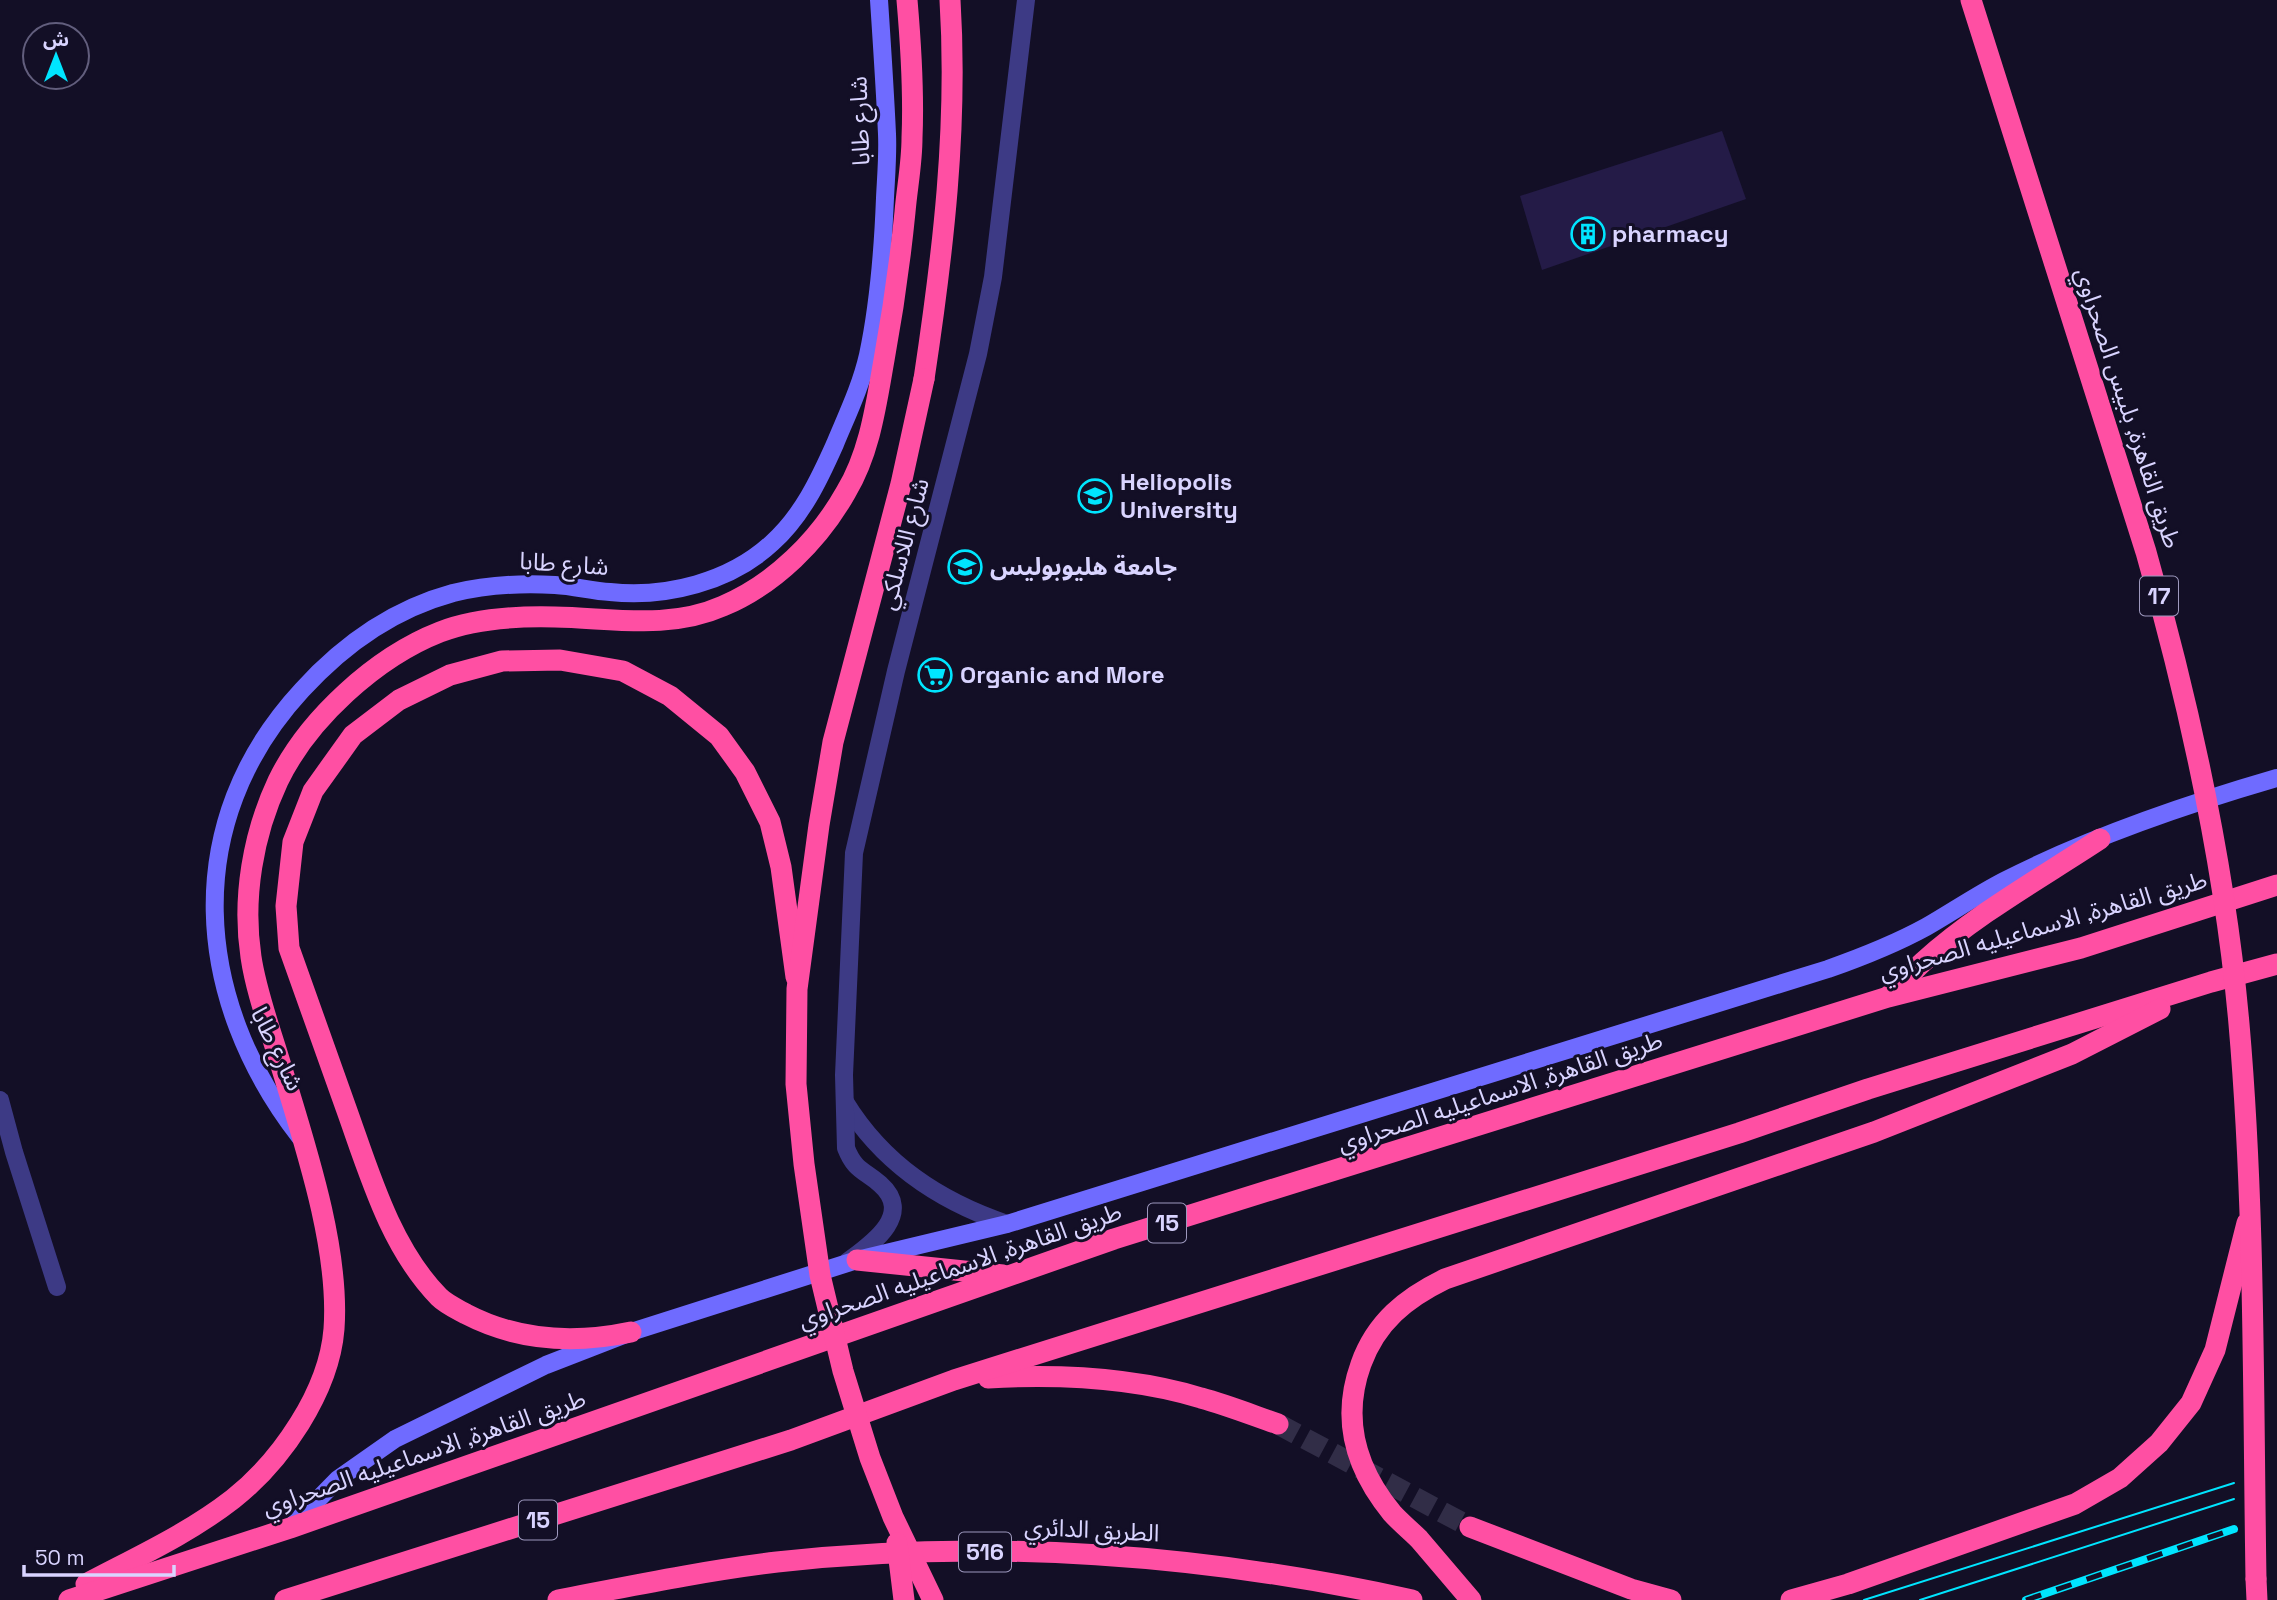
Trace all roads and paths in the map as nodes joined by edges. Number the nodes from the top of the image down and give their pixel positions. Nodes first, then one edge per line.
1 (879, 0) edge
2 (907, 0) edge
3 (950, 0) edge
4 (1026, 0) edge
5 (1970, 0) edge
6 (887, 139) junction
7 (912, 142) junction
8 (2277, 778) edge
9 (2100, 839) junction
10 (2277, 885) edge
11 (2277, 964) edge
12 (2211, 982) junction
13 (797, 989) junction
14 (1888, 998) junction
15 (0, 1100) edge
16 (845, 1102) junction
17 (305, 1144) junction
18 (2249, 1213) junction
19 (1007, 1224) junction
20 (851, 1262) junction
21 (1008, 1276) junction
22 (57, 1287) dead end
23 (631, 1332) junction
24 (954, 1380) junction
25 (1278, 1424) tunnel mouth
26 (893, 1517) junction
27 (1471, 1527) tunnel mouth
28 (290, 1528) junction
29 (2257, 1590) edge
30 (56, 1600) edge
31 (69, 1600) edge
32 (285, 1600) edge
33 (558, 1600) edge
34 (904, 1600) edge
35 (933, 1600) edge
36 (1412, 1600) edge
37 (1471, 1600) edge
38 (1671, 1600) edge
39 (1791, 1600) edge

1 - 6 street, شارع طابا
2 - 7 highway
3 - 13 highway, bridge
4 - 16 street, شارع اللاسلكي
5 - 18 highway, طريق القاهرة, بلبيس الصحراوي / 17, bridge
6 - 7 street
6 - 17 street, شارع طابا
7 - 17 highway
8 - 9 street
9 - 14 highway
9 - 19 street
10 - 14 highway, طريق القاهرة, الاسماعيليه الصحراوي / 15
11 - 12 highway, 15
12 - 24 highway, 15
12 - 37 highway
13 - 23 highway, bridge
13 - 26 highway, bridge
14 - 21 highway, طريق القاهرة, الاسماعيليه الصحراوي / 15
15 - 22 street
16 - 19 street
16 - 20 street, شارع اللاسلكي
17 - 30 highway
18 - 29 highway, bridge
18 - 39 highway, bridge
19 - 20 street
20 - 21 highway
20 - 23 street
21 - 28 highway, طريق القاهرة, الاسماعيليه الصحراوي / 15
23 - 28 street
24 - 25 highway
24 - 32 highway, 15
26 - 34 highway, bridge
26 - 35 highway, bridge
27 - 38 highway
28 - 31 highway, طريق القاهرة, الاسماعيليه الصحراوي / 15
33 - 36 highway, الطريق الدائري / 516

